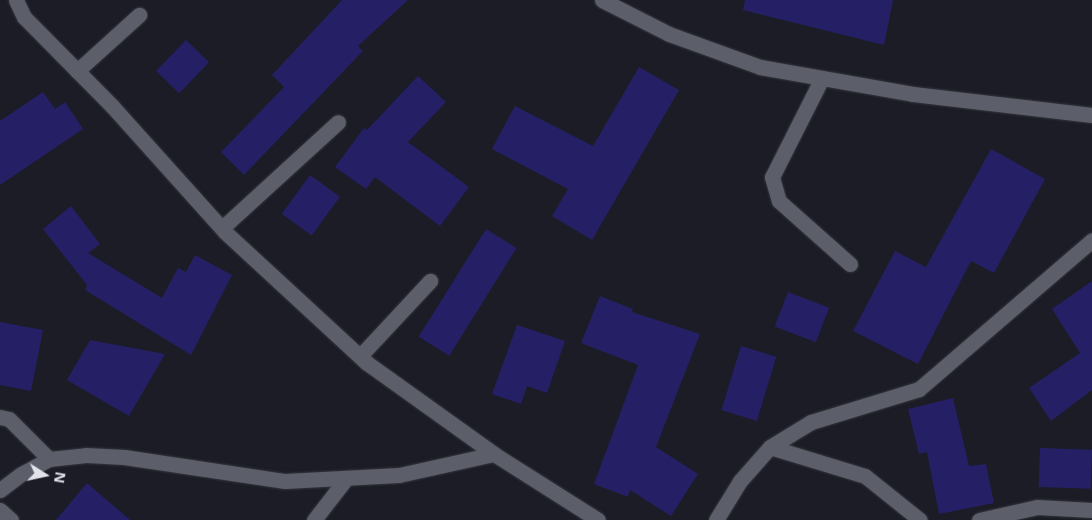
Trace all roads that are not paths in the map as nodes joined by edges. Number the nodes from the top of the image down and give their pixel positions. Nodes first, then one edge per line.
1 (16, 0) edge
2 (602, 0) edge
3 (139, 14) dead end
4 (78, 70) junction
5 (822, 78) junction
6 (1092, 115) edge
7 (338, 122) dead end
8 (222, 228) junction
9 (1092, 240) edge
10 (850, 264) dead end
11 (430, 281) dead end
12 (360, 356) junction
13 (0, 417) edge
14 (770, 447) junction
15 (494, 454) junction
16 (50, 458) junction
17 (345, 480) junction
18 (0, 490) edge
19 (0, 510) edge
20 (1092, 510) edge
21 (11, 520) edge
22 (314, 520) edge
23 (598, 520) edge
24 (716, 520) edge
25 (920, 520) edge
26 (979, 520) edge

1 - 4 street
2 - 5 street
3 - 4 street
4 - 8 street
5 - 6 street
5 - 10 street
7 - 8 street
8 - 12 street
9 - 14 street
11 - 12 street
12 - 15 street
13 - 16 street
14 - 24 street
14 - 25 street
15 - 17 street
15 - 23 street
16 - 17 street
16 - 18 street
17 - 22 street
19 - 21 street
20 - 26 street

